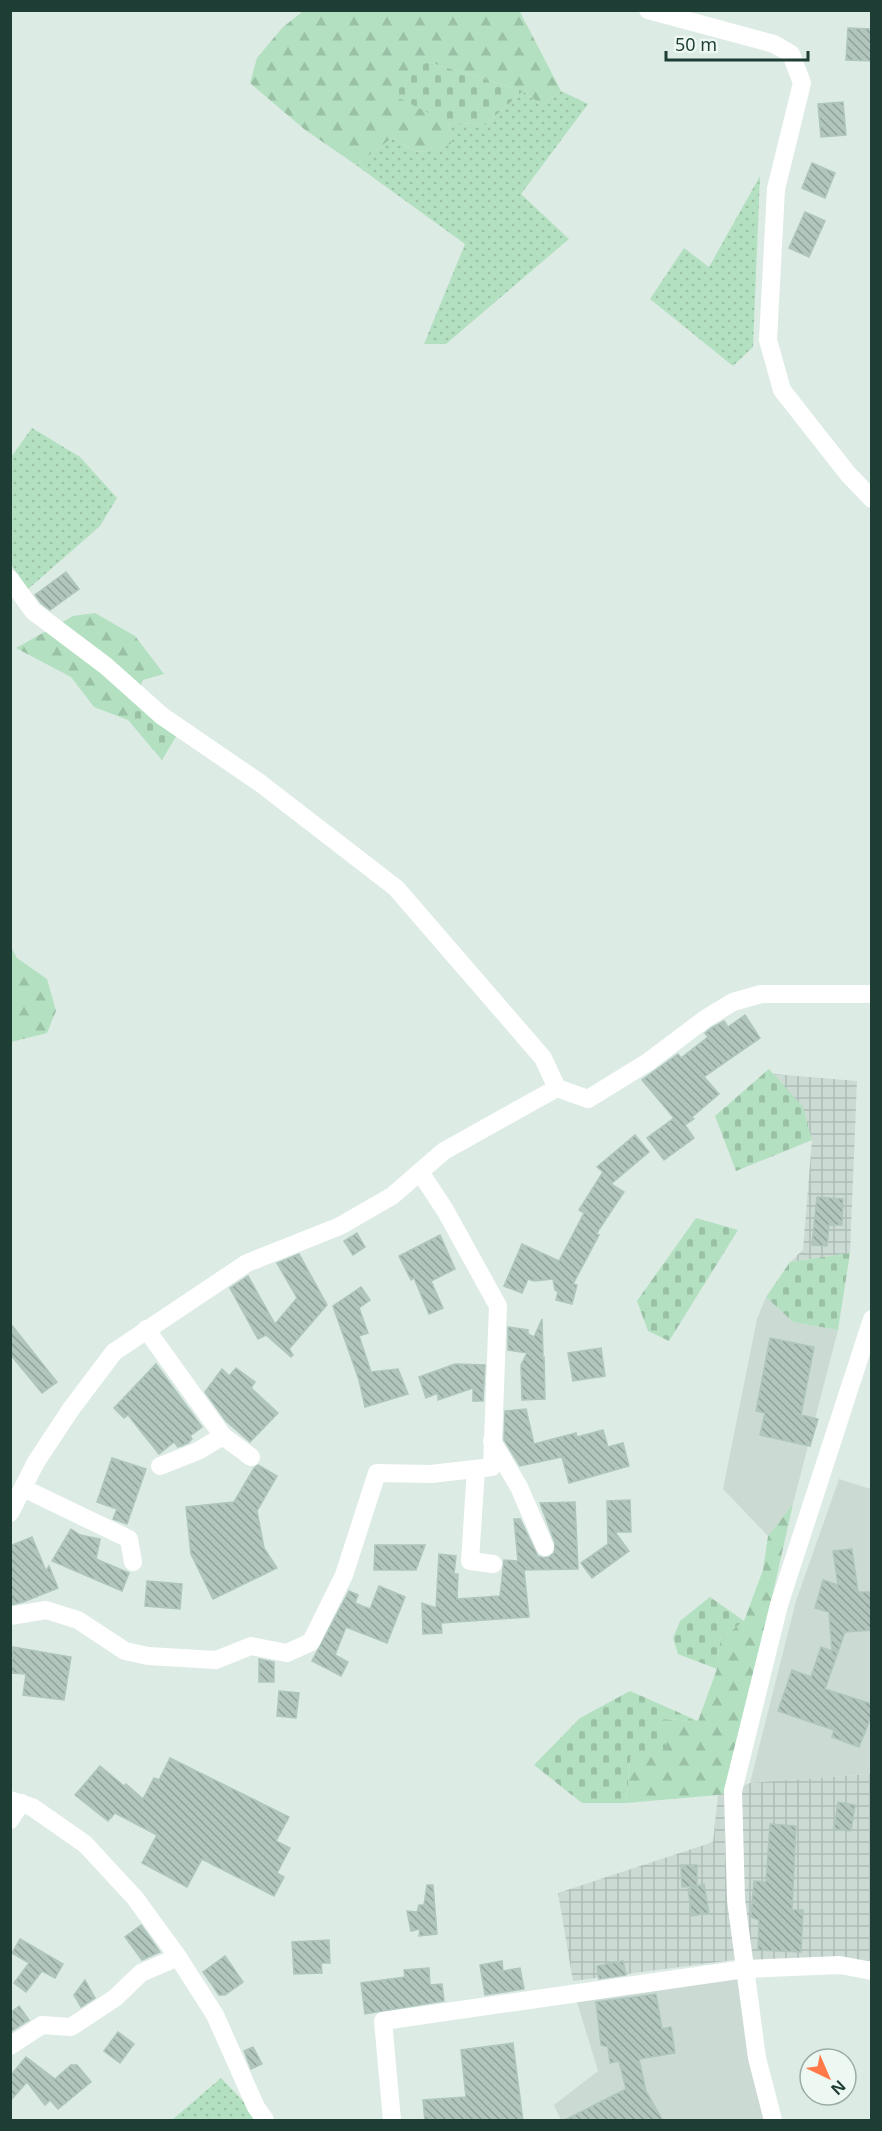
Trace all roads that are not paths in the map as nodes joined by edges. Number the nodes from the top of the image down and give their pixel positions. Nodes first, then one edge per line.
1 (648, 10) edge
2 (872, 499) edge
3 (10, 579) edge
4 (872, 994) edge
5 (556, 1089) junction
6 (420, 1172) junction
7 (872, 1319) edge
8 (146, 1329) junction
9 (223, 1436) junction
10 (491, 1440) junction
11 (251, 1457) dead end
12 (160, 1466) dead end
13 (476, 1469) junction
14 (23, 1488) junction
15 (10, 1513) edge
16 (544, 1546) dead end
17 (133, 1562) dead end
18 (493, 1564) dead end
19 (10, 1616) edge
20 (16, 1802) edge
21 (10, 1820) edge
22 (178, 1957) junction
23 (745, 1969) junction
24 (872, 1971) edge
25 (10, 2046) edge
26 (265, 2121) edge
27 (392, 2121) edge
28 (773, 2121) edge

1 - 2 street
3 - 5 street
4 - 5 street
5 - 6 street
6 - 8 street
6 - 10 street
7 - 23 street
8 - 9 street
8 - 14 street
9 - 11 street
9 - 12 street
10 - 13 street
10 - 16 street
13 - 18 street
13 - 19 street
14 - 15 street
14 - 17 street
20 - 21 street
20 - 22 street
22 - 25 street
22 - 26 street
23 - 24 street
23 - 27 street
23 - 28 street

